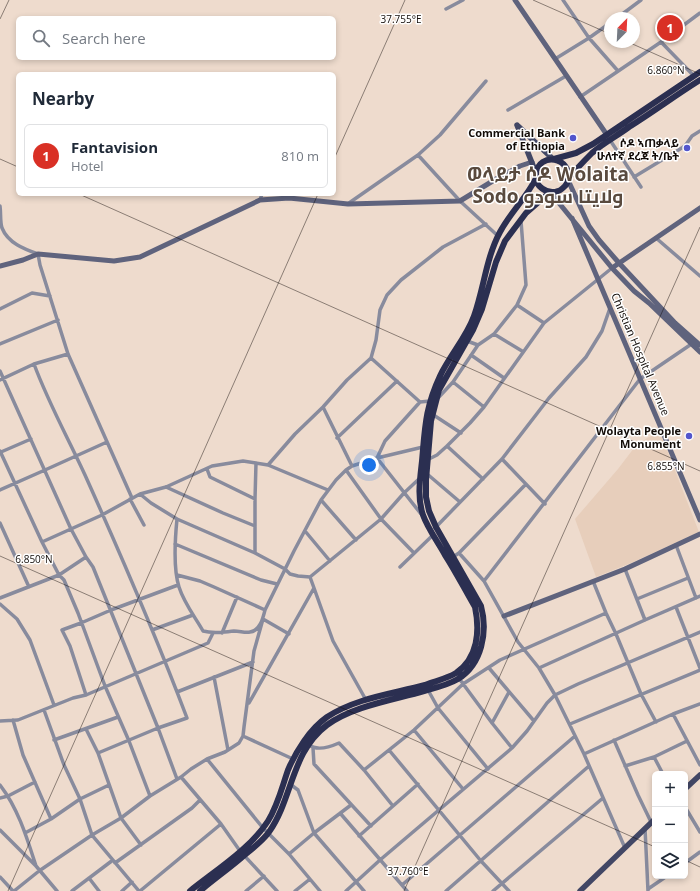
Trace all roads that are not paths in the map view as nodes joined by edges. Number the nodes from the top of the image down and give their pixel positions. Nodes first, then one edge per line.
1 (463, 0) edge
2 (515, 0) edge
3 (563, 0) edge
4 (641, 0) edge
5 (446, 9) dead end
6 (625, 12) edge
7 (700, 13) edge
8 (604, 27) edge
9 (589, 38) junction
10 (661, 42) junction
11 (555, 59) junction
12 (618, 71) junction
13 (566, 76) junction
14 (698, 77) edge
15 (486, 81) dead end
16 (580, 97) junction
17 (508, 110) dead end
18 (700, 131) edge
19 (608, 138) junction
20 (418, 155) junction
21 (553, 159) junction
22 (532, 162) junction
23 (536, 176) junction
24 (634, 176) junction
25 (568, 180) junction
26 (641, 187) dead end
27 (550, 192) junction
28 (261, 196) edge
29 (260, 200) junction
30 (460, 201) junction
31 (348, 204) junction
32 (0, 206) edge
33 (700, 208) edge
34 (572, 218) junction
35 (521, 220) junction
36 (486, 224) junction
37 (498, 236) junction
38 (656, 238) junction
39 (38, 254) junction
40 (619, 264) junction
41 (0, 266) edge
42 (612, 268) junction
43 (700, 276) edge
44 (598, 279) junction
45 (50, 296) junction
46 (517, 305) junction
47 (610, 308) junction
48 (0, 309) edge
49 (58, 320) junction
50 (544, 323) junction
51 (494, 334) junction
52 (466, 340) junction
53 (693, 343) junction
54 (0, 344) edge
55 (478, 345) junction
56 (700, 346) edge
57 (522, 351) junction
58 (700, 352) edge
59 (68, 354) junction
60 (471, 355) junction
61 (371, 358) junction
62 (34, 364) junction
63 (0, 371) edge
64 (504, 378) junction
65 (2, 379) edge
66 (640, 379) junction
67 (397, 381) junction
68 (453, 382) junction
69 (437, 399) junction
70 (430, 401) junction
71 (420, 402) junction
72 (323, 407) junction
73 (484, 407) junction
74 (432, 414) junction
75 (461, 433) junction
76 (337, 438) junction
77 (31, 439) junction
78 (107, 442) junction
79 (447, 446) junction
80 (423, 447) junction
81 (0, 451) edge
82 (76, 456) junction
83 (377, 458) junction
84 (502, 459) junction
85 (425, 460) junction
86 (256, 463) junction
87 (268, 465) junction
88 (352, 466) junction
89 (207, 469) junction
90 (45, 470) junction
91 (346, 470) junction
92 (426, 473) junction
93 (420, 478) junction
94 (483, 479) junction
95 (14, 483) junction
96 (526, 484) junction
97 (166, 487) junction
98 (0, 490) edge
99 (328, 490) junction
100 (404, 492) junction
101 (140, 494) junction
102 (131, 498) junction
103 (255, 499) junction
104 (321, 500) junction
105 (460, 502) junction
106 (545, 504) junction
107 (102, 515) junction
108 (423, 516) junction
109 (177, 519) junction
110 (381, 519) junction
111 (700, 520) edge
112 (0, 525) edge
113 (144, 525) dead end
114 (254, 526) junction
115 (71, 529) junction
116 (305, 531) junction
117 (433, 531) junction
118 (700, 534) edge
119 (356, 540) junction
120 (42, 542) junction
121 (175, 544) junction
122 (676, 545) junction
123 (255, 553) junction
124 (414, 553) junction
125 (456, 555) junction
126 (86, 557) junction
127 (330, 561) junction
128 (400, 567) dead end
129 (285, 569) junction
130 (625, 569) junction
131 (59, 575) junction
132 (177, 575) junction
133 (310, 577) junction
134 (688, 578) junction
135 (484, 581) junction
136 (593, 581) junction
137 (277, 584) junction
138 (178, 586) junction
139 (29, 587) junction
140 (700, 596) edge
141 (237, 597) junction
142 (0, 598) edge
143 (696, 598) junction
144 (637, 599) junction
145 (141, 600) junction
146 (0, 605) edge
147 (676, 607) junction
148 (111, 610) junction
149 (265, 610) junction
150 (606, 613) junction
151 (193, 615) junction
152 (504, 616) junction
153 (263, 620) junction
154 (645, 620) junction
155 (81, 623) junction
156 (152, 630) junction
157 (700, 632) edge
158 (222, 633) junction
159 (213, 634) junction
160 (288, 634) junction
161 (616, 634) junction
162 (688, 637) junction
163 (524, 649) junction
164 (165, 662) junction
165 (252, 662) junction
166 (628, 664) junction
167 (489, 668) junction
168 (539, 668) junction
169 (700, 669) edge
170 (135, 674) junction
171 (457, 676) junction
172 (214, 677) junction
173 (463, 684) junction
174 (105, 686) junction
175 (428, 690) junction
176 (177, 692) junction
177 (509, 692) junction
178 (641, 694) junction
179 (86, 695) junction
180 (555, 696) junction
181 (366, 700) junction
182 (700, 704) edge
183 (54, 705) junction
184 (248, 705) junction
185 (438, 708) junction
186 (44, 710) junction
187 (673, 714) junction
188 (118, 717) junction
189 (13, 720) junction
190 (0, 721) edge
191 (534, 721) junction
192 (656, 722) junction
193 (492, 723) junction
194 (570, 724) junction
195 (158, 728) junction
196 (86, 729) junction
197 (414, 730) junction
198 (243, 736) junction
199 (575, 736) junction
200 (54, 740) junction
201 (614, 740) junction
202 (129, 741) junction
203 (687, 741) junction
204 (311, 747) junction
205 (512, 748) junction
206 (228, 750) junction
207 (389, 750) junction
208 (98, 753) junction
209 (584, 754) junction
210 (654, 757) junction
211 (207, 759) junction
212 (293, 759) junction
213 (700, 765) edge
214 (589, 766) junction
215 (625, 766) junction
216 (488, 768) junction
217 (364, 770) junction
218 (661, 771) edge
219 (700, 775) edge
220 (179, 778) junction
221 (35, 782) junction
222 (290, 784) junction
223 (418, 784) junction
224 (0, 785) edge
225 (109, 785) junction
226 (688, 786) edge
227 (463, 789) junction
228 (8, 796) junction
229 (150, 796) junction
230 (0, 798) edge
231 (603, 798) junction
232 (80, 799) junction
233 (200, 800) junction
234 (351, 804) junction
235 (394, 806) junction
236 (440, 809) junction
237 (688, 812) edge
238 (340, 813) junction
239 (51, 818) junction
240 (121, 818) junction
241 (652, 819) edge
242 (652, 822) edge
243 (221, 824) junction
244 (371, 826) junction
245 (645, 828) junction
246 (0, 830) edge
247 (266, 830) junction
248 (700, 832) edge
249 (25, 833) junction
250 (314, 833) junction
251 (461, 834) junction
252 (92, 835) junction
253 (360, 836) junction
254 (141, 844) junction
255 (625, 848) junction
256 (700, 852) edge
257 (242, 853) junction
258 (289, 854) junction
259 (380, 860) junction
260 (481, 861) junction
261 (688, 861) edge
262 (114, 862) junction
263 (36, 866) junction
264 (39, 870) junction
265 (264, 876) junction
266 (0, 878) edge
267 (89, 878) junction
268 (310, 879) junction
269 (663, 879) edge
270 (132, 882) junction
271 (356, 883) junction
272 (501, 883) junction
273 (402, 885) junction
274 (648, 890) edge
275 (13, 891) edge
276 (57, 891) edge
277 (72, 891) edge
278 (99, 891) edge
279 (122, 891) edge
280 (140, 891) edge
281 (190, 891) edge
282 (200, 891) edge
283 (246, 891) edge
284 (277, 891) edge
285 (295, 891) edge
286 (320, 891) edge
287 (346, 891) edge
288 (364, 891) edge
289 (407, 891) edge
290 (446, 891) edge
291 (493, 891) edge
292 (509, 891) edge
293 (580, 891) edge

1 - 5 street
2 - 11 main road
3 - 9 street
4 - 6 street
7 - 10 street
8 - 9 street
9 - 11 street
9 - 12 street
10 - 12 street
10 - 14 street
11 - 13 main road
12 - 16 street
13 - 16 main road
13 - 17 street
14 - 19 highway
15 - 20 street
16 - 19 main road
18 - 24 street
19 - 21 highway
19 - 24 street
19 - 25 highway
20 - 30 street
20 - 31 street
21 - 22 main road
21 - 23 highway
21 - 25 highway
22 - 23 main road
22 - 30 main road
23 - 27 highway
23 - 37 highway
24 - 26 street
25 - 27 highway
25 - 40 main road
27 - 34 main road
27 - 35 highway
28 - 29 street
29 - 31 main road
29 - 39 main road
30 - 31 main road
30 - 36 street
32 - 39 street
33 - 38 main road
34 - 42 main road
34 - 44 main road, Christian Hospital Avenue
35 - 46 street
35 - 52 highway
36 - 37 street
36 - 61 street
37 - 52 highway
38 - 40 main road
38 - 43 street
39 - 41 main road
39 - 45 street
40 - 42 main road
40 - 53 main road
42 - 44 street
42 - 53 main road
44 - 47 main road, Christian Hospital Avenue
44 - 50 street
45 - 48 street
45 - 49 street
46 - 50 street
46 - 51 street
47 - 66 main road, Christian Hospital Avenue
47 - 84 street
49 - 54 street
49 - 59 street
50 - 57 street
51 - 55 street
51 - 57 street
52 - 55 street
52 - 69 highway
52 - 70 highway
53 - 56 main road
53 - 58 main road
53 - 66 street
55 - 60 street
57 - 64 street
59 - 62 street
59 - 78 street
60 - 64 street
60 - 68 street
61 - 67 street
61 - 72 street
62 - 65 street
62 - 82 street
63 - 65 street
64 - 73 street
65 - 77 street
66 - 106 street
66 - 111 main road, Christian Hospital Avenue
67 - 71 street
67 - 76 street
68 - 69 street
68 - 73 street
69 - 74 highway
70 - 71 street
70 - 80 highway
71 - 83 street
72 - 76 street
72 - 87 street
73 - 75 street
74 - 75 street
74 - 85 highway
75 - 79 street
76 - 88 street
77 - 81 street
77 - 90 street
78 - 82 street
78 - 102 street
79 - 85 street
79 - 94 street
80 - 83 street
80 - 85 highway
81 - 95 street
82 - 90 street
82 - 107 street
83 - 88 street
83 - 100 street
84 - 94 street
84 - 96 street
85 - 92 highway
85 - 93 highway
86 - 87 street
86 - 89 street
86 - 103 street
87 - 99 street
88 - 91 street
89 - 97 street
89 - 103 street
90 - 95 street
90 - 115 street
91 - 99 street
91 - 110 street
92 - 105 street
92 - 117 highway
93 - 100 street
93 - 108 highway
94 - 105 street
95 - 98 street
95 - 120 street
96 - 106 street
96 - 125 street
97 - 101 street
97 - 114 street
99 - 104 street
100 - 108 street
100 - 110 street
101 - 102 street
101 - 109 street
102 - 107 street
102 - 113 street
103 - 114 street
104 - 116 street
104 - 119 street
105 - 117 street
106 - 135 street
107 - 115 street
107 - 145 street
108 - 117 highway
109 - 121 street
109 - 123 street
110 - 119 street
110 - 124 street
112 - 139 street
114 - 123 street
115 - 120 street
115 - 126 street
116 - 127 street
116 - 129 street
117 - 124 street
117 - 125 highway
117 - 171 highway
118 - 122 main road
119 - 127 street
120 - 131 street
121 - 132 street
121 - 137 street
122 - 130 main road
122 - 134 street
123 - 129 street
124 - 128 street
125 - 135 street
125 - 171 highway
126 - 131 street
126 - 148 street
127 - 133 street
129 - 133 street
129 - 137 street
130 - 136 main road
130 - 144 street
131 - 139 street
131 - 155 street
132 - 138 street
132 - 141 street
133 - 160 street
133 - 181 street
134 - 143 street
134 - 144 street
135 - 152 street
136 - 150 street
136 - 152 main road
137 - 149 street
138 - 145 street
138 - 151 street
139 - 142 street
140 - 143 street
141 - 149 street
141 - 158 street
143 - 147 street
144 - 154 street
145 - 148 street
145 - 156 street
146 - 183 street
147 - 154 street
147 - 162 street
148 - 155 street
148 - 170 street
149 - 153 street
150 - 161 street
150 - 163 street
151 - 156 street
151 - 159 street
152 - 163 street
153 - 158 street
153 - 160 street
153 - 165 street
154 - 161 street
155 - 174 street
155 - 179 street
156 - 164 street
157 - 162 street
158 - 159 street
159 - 164 street
160 - 184 street
161 - 166 street
161 - 168 street
162 - 166 street
162 - 169 street
163 - 167 street
163 - 168 street
164 - 170 street
164 - 176 street
165 - 172 street
165 - 184 street
166 - 178 street
166 - 180 street
167 - 173 street
167 - 177 street
168 - 180 street
169 - 178 street
170 - 174 street
170 - 195 street
171 - 173 street
171 - 175 highway
171 - 181 highway
172 - 176 street
172 - 206 street
173 - 185 street
173 - 193 street
174 - 179 street
174 - 188 street
175 - 185 street
175 - 204 highway
176 - 195 street
177 - 191 street
177 - 193 street
178 - 192 street
178 - 194 street
179 - 183 street
180 - 191 street
180 - 194 street
181 - 212 highway
182 - 187 street
183 - 186 street
184 - 198 street
185 - 197 street
185 - 216 street
186 - 189 street
186 - 200 street
187 - 192 street
187 - 203 street
188 - 196 street
188 - 202 street
189 - 190 street
189 - 221 street
191 - 205 street
192 - 201 street
193 - 205 street
194 - 199 street
195 - 202 street
195 - 220 street
196 - 200 street
196 - 208 street
197 - 207 street
197 - 227 street
198 - 206 street
198 - 212 street
199 - 209 street
199 - 251 street
200 - 232 street
201 - 209 street
201 - 215 street
202 - 208 street
202 - 229 street
203 - 210 street
203 - 213 street
204 - 217 street
204 - 222 highway
204 - 234 street
205 - 216 street
206 - 211 street
207 - 217 street
207 - 223 street
208 - 225 street
209 - 214 street
210 - 215 street
210 - 218 street
211 - 220 street
211 - 247 street
212 - 247 highway
214 - 231 street
214 - 260 street
215 - 241 street
216 - 227 street
217 - 235 street
219 - 226 main road
220 - 229 street
220 - 233 street
221 - 228 street
221 - 239 street
222 - 247 highway
222 - 250 street
223 - 235 street
223 - 236 street
224 - 228 street
225 - 232 street
225 - 240 street
227 - 236 street
228 - 230 street
228 - 249 street
229 - 240 street
231 - 255 street
231 - 272 street
232 - 239 street
232 - 252 street
233 - 243 street
233 - 254 street
234 - 238 street
234 - 244 street
235 - 244 street
236 - 251 street
236 - 259 street
237 - 248 street
238 - 250 street
238 - 253 street
239 - 249 street
240 - 252 street
240 - 254 street
242 - 245 main road
243 - 257 street
243 - 280 street
244 - 253 street
245 - 255 main road
245 - 274 street
246 - 263 street
247 - 257 highway
247 - 258 street
249 - 263 street
250 - 258 street
250 - 271 street
251 - 260 street
251 - 273 street
252 - 262 street
252 - 264 street
253 - 259 street
254 - 262 street
255 - 293 main road
256 - 261 street
257 - 265 street
257 - 281 highway
257 - 282 highway
258 - 268 street
259 - 271 street
259 - 273 street
260 - 272 street
260 - 290 street
262 - 267 street
262 - 270 street
263 - 264 street
264 - 275 street
264 - 276 street
265 - 283 street
265 - 284 street
266 - 275 street
267 - 277 street
267 - 278 street
268 - 285 street
268 - 286 street
269 - 274 street
270 - 279 street
270 - 280 street
271 - 287 street
271 - 288 street
272 - 291 street
272 - 292 street
273 - 289 street

